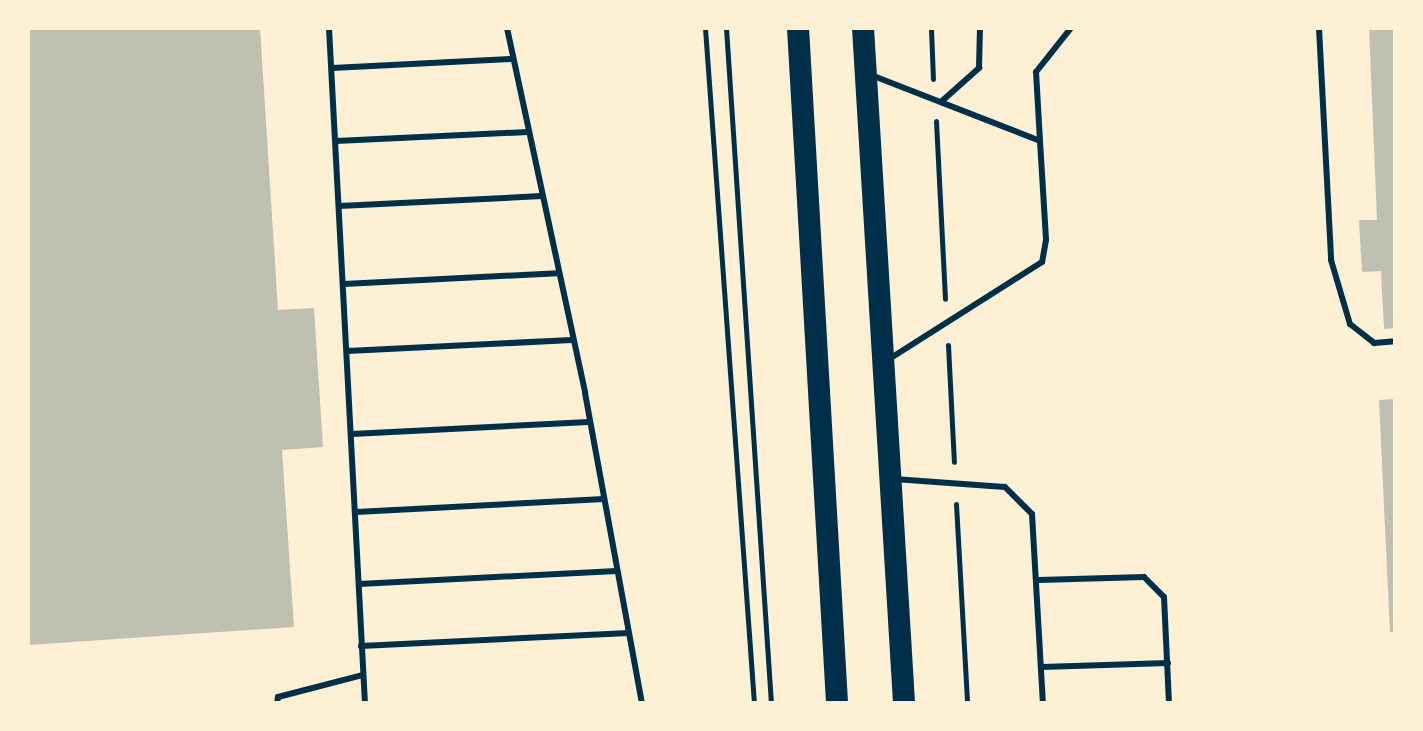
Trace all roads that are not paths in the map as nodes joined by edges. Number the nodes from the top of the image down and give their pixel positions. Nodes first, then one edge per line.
1 (329, 28) edge
2 (507, 28) edge
3 (798, 28) edge
4 (863, 28) edge
5 (980, 28) edge
6 (1071, 28) edge
7 (1319, 28) edge
8 (512, 59) junction
9 (332, 68) junction
10 (866, 73) junction
11 (942, 101) junction
12 (528, 132) junction
13 (336, 141) junction
14 (1040, 141) junction
15 (542, 196) junction
16 (339, 206) junction
17 (558, 273) junction
18 (344, 284) junction
19 (572, 340) junction
20 (1395, 341) edge
21 (347, 351) junction
22 (882, 363) junction
23 (589, 422) junction
24 (352, 434) junction
25 (890, 479) junction
26 (604, 499) junction
27 (356, 512) junction
28 (617, 571) junction
29 (1039, 580) junction
30 (359, 584) junction
31 (629, 633) junction
32 (361, 646) junction
33 (1168, 663) junction
34 (1042, 667) junction
35 (363, 675) junction
36 (277, 703) edge
37 (365, 703) edge
38 (642, 703) edge
39 (837, 703) edge
40 (904, 703) edge
41 (1043, 703) edge
42 (1169, 703) edge

1 - 9 lane
2 - 8 lane
3 - 39 highway
4 - 10 highway
5 - 11 lane
6 - 14 lane
7 - 20 lane
8 - 9 lane
8 - 12 lane
9 - 13 lane
10 - 11 lane
10 - 22 highway
11 - 14 lane
12 - 13 lane
12 - 15 lane
13 - 16 lane
14 - 22 lane
15 - 16 lane
15 - 17 lane
16 - 18 lane
17 - 18 lane
17 - 19 lane
18 - 21 lane
19 - 21 lane
19 - 23 lane
21 - 24 lane
22 - 25 highway
23 - 24 lane
23 - 26 lane
24 - 27 lane
25 - 29 lane
25 - 40 highway
26 - 27 lane
26 - 28 lane
27 - 30 lane
28 - 30 lane
28 - 31 lane
29 - 33 lane
29 - 34 lane
30 - 32 lane
31 - 32 lane
31 - 38 lane
32 - 35 lane
33 - 34 lane
33 - 42 lane
34 - 41 lane
35 - 36 lane
35 - 37 lane

